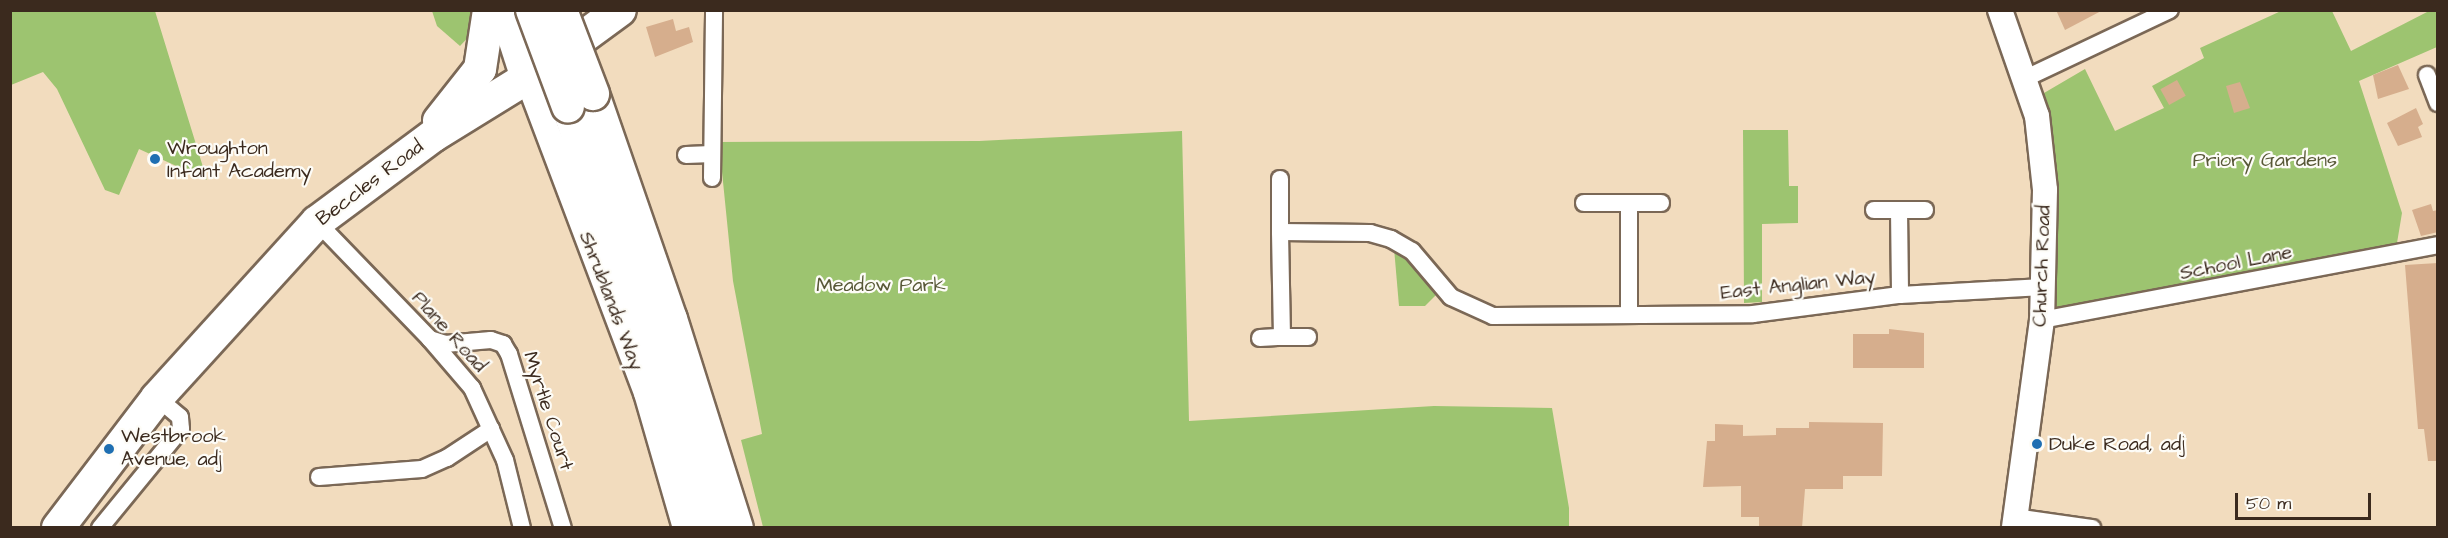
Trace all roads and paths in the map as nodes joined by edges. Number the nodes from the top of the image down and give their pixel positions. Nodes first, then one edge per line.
1 (489, 10) edge
2 (505, 10) edge
3 (532, 10) edge
4 (561, 10) edge
5 (714, 10) edge
6 (2000, 10) edge
7 (2170, 10) edge
8 (603, 17) edge
9 (2427, 75) dead end
10 (527, 78) junction
11 (2026, 78) junction
12 (2437, 97) edge
13 (580, 100) junction
14 (433, 136) junction
15 (712, 154) junction
16 (686, 155) dead end
17 (712, 178) dead end
18 (1280, 179) dead end
19 (1584, 203) dead end
20 (1629, 203) junction
21 (1661, 203) dead end
22 (1874, 210) dead end
23 (1899, 210) junction
24 (1925, 210) dead end
25 (316, 222) junction
26 (1280, 232) junction
27 (2438, 245) edge
28 (2043, 287) junction
29 (1900, 295) junction
30 (1629, 315) junction
31 (2042, 321) junction
32 (1282, 337) junction
33 (1308, 337) dead end
34 (1260, 338) dead end
35 (430, 339) junction
36 (157, 398) junction
37 (490, 429) junction
38 (319, 477) dead end
39 (2014, 522) edge
40 (57, 528) edge
41 (100, 528) edge
42 (522, 528) edge
43 (563, 528) edge
44 (685, 528) edge
45 (710, 528) edge
46 (737, 528) edge
47 (2092, 528) edge

1 - 14 highway
2 - 10 highway
3 - 13 highway, bridge
4 - 13 highway, bridge
5 - 15 street
6 - 11 main road, Church Road
7 - 11 street
8 - 10 highway, Beccles Road
9 - 12 street
10 - 14 highway, Beccles Road
10 - 44 main road, Shrublands Way
11 - 28 main road, Church Road
13 - 45 highway
13 - 46 highway
14 - 25 highway, Beccles Road
15 - 16 street
15 - 17 street
18 - 26 street
19 - 20 street
20 - 21 street
20 - 30 street
22 - 23 street
23 - 24 street
23 - 29 street, East Anglian Way
25 - 35 street, Plane Road
25 - 36 highway, Beccles Road
26 - 30 street, East Anglian Way
26 - 32 street
27 - 31 street, School Lane
28 - 29 street, East Anglian Way
28 - 31 main road, Church Road
29 - 30 street, East Anglian Way
31 - 39 main road, Church Road
32 - 33 street
32 - 34 street
35 - 37 street, Plane Road
35 - 43 street, Myrtle Court
36 - 40 highway, Beccles Road
36 - 41 street
37 - 38 street
37 - 42 street, Plane Road
39 - 47 street

